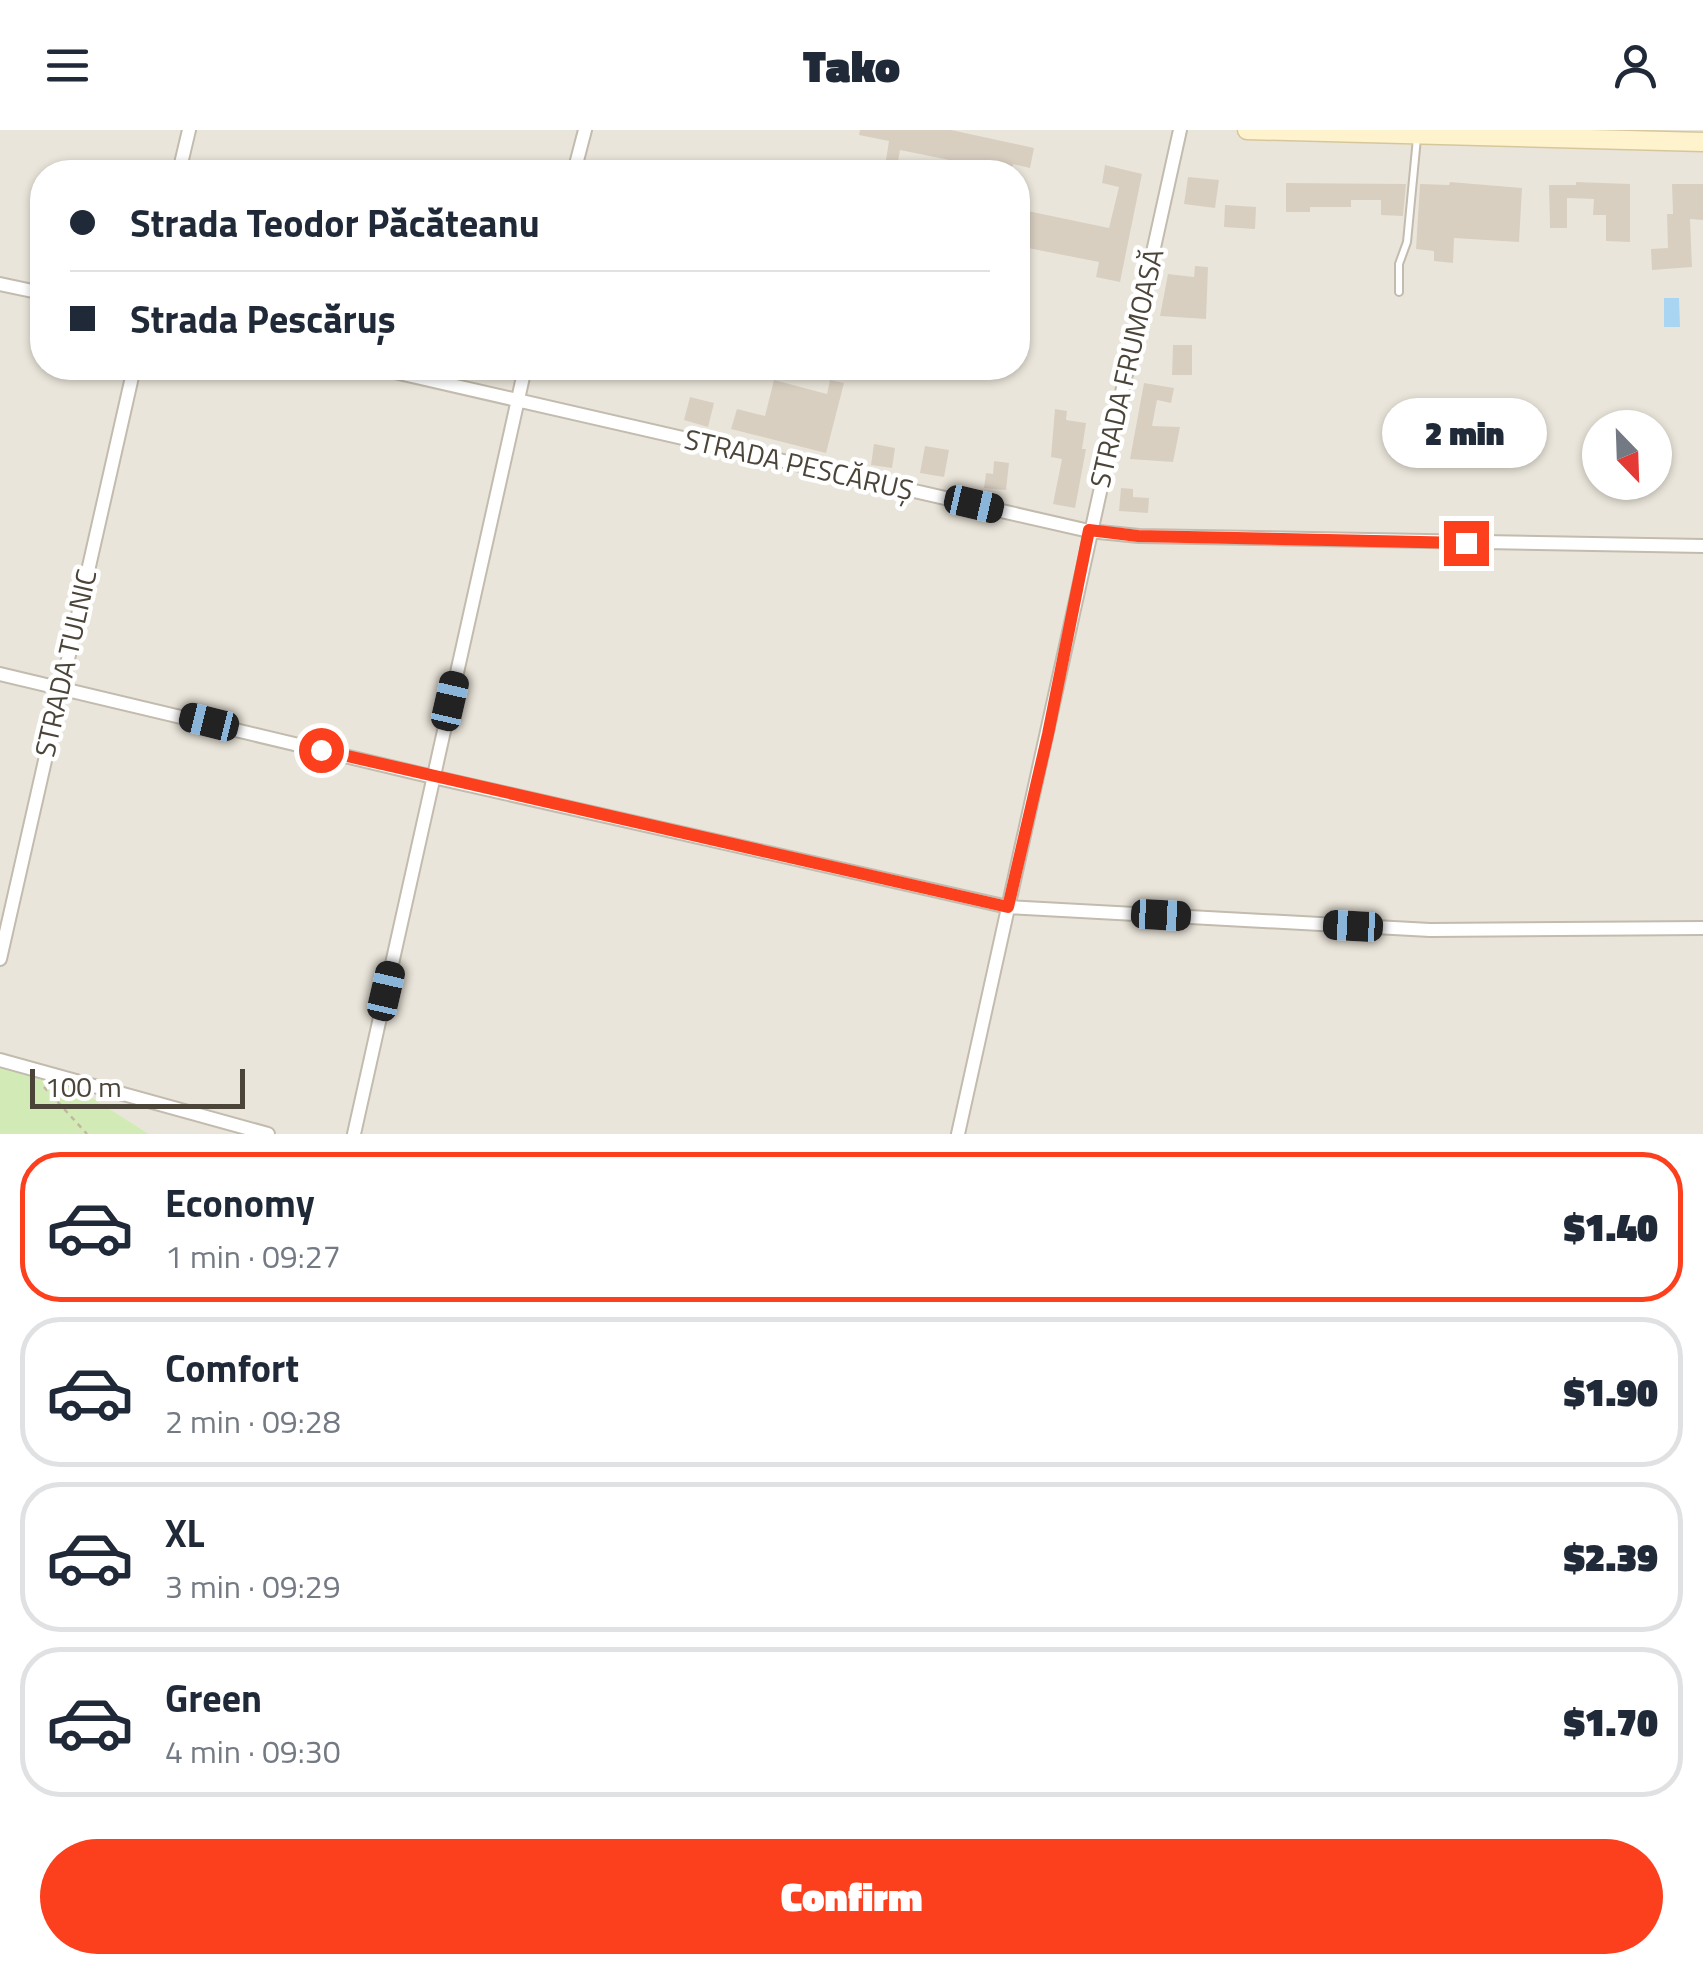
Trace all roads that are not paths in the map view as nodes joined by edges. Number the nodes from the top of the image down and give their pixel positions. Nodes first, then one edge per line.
1 (189, 130) edge
2 (585, 130) edge
3 (1180, 130) edge
4 (1248, 130) edge
5 (1417, 136) junction
6 (1703, 142) edge
7 (182, 160) edge
8 (577, 160) edge
9 (0, 284) edge
10 (30, 290) edge
11 (1400, 292) dead end
12 (131, 380) edge
13 (431, 380) edge
14 (522, 380) edge
15 (517, 399) junction
16 (1089, 530) junction
17 (1703, 546) edge
18 (0, 674) edge
19 (59, 686) junction
20 (433, 777) junction
21 (1008, 907) junction
22 (1703, 928) edge
23 (0, 959) edge
24 (0, 1060) edge
25 (268, 1134) edge
26 (354, 1134) edge
27 (958, 1134) edge

1 - 7 street
2 - 8 street
3 - 16 street, STRADA FRUMOASĂ
4 - 5 main road
5 - 6 main road
5 - 11 lane
9 - 10 street
12 - 19 street, STRADA TULNIC
13 - 15 street, STRADA PESCĂRUȘ
14 - 15 street
15 - 16 street, STRADA PESCĂRUȘ
15 - 20 street
16 - 17 street, STRADA PESCĂRUȘ
16 - 21 street, STRADA FRUMOASĂ
18 - 19 street
19 - 20 street
19 - 23 street, STRADA TULNIC
20 - 21 street
20 - 26 street
21 - 22 street
21 - 27 street, STRADA FRUMOASĂ
24 - 25 street

